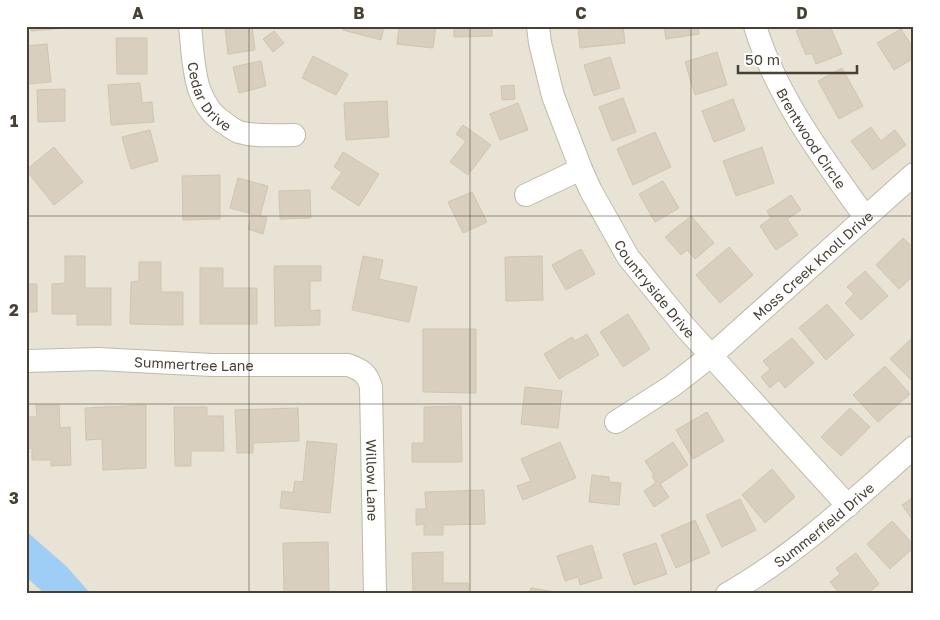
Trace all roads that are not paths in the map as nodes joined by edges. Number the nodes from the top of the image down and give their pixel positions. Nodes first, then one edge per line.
1 (190, 26) edge
2 (538, 26) edge
3 (754, 26) edge
4 (294, 135) dead end
5 (581, 169) junction
6 (914, 174) edge
7 (526, 195) dead end
8 (865, 217) junction
9 (712, 355) junction
10 (26, 361) edge
11 (361, 370) joint
12 (616, 422) dead end
13 (914, 447) edge
14 (848, 506) junction
15 (375, 594) edge
16 (727, 594) edge

1 - 4 street, Cedar Drive
2 - 5 street, Countryside Drive
3 - 8 street, Brentwood Circle
5 - 7 street
5 - 9 street, Countryside Drive
6 - 8 street, Moss Creek Knoll Drive
8 - 9 street, Moss Creek Knoll Drive
9 - 12 street, Moss Creek Knoll Drive
9 - 14 street, Countryside Drive
10 - 11 street, Summertree Lane
11 - 15 street, Willow Lane
13 - 14 street, Summerfield Drive
14 - 16 street, Summerfield Drive

